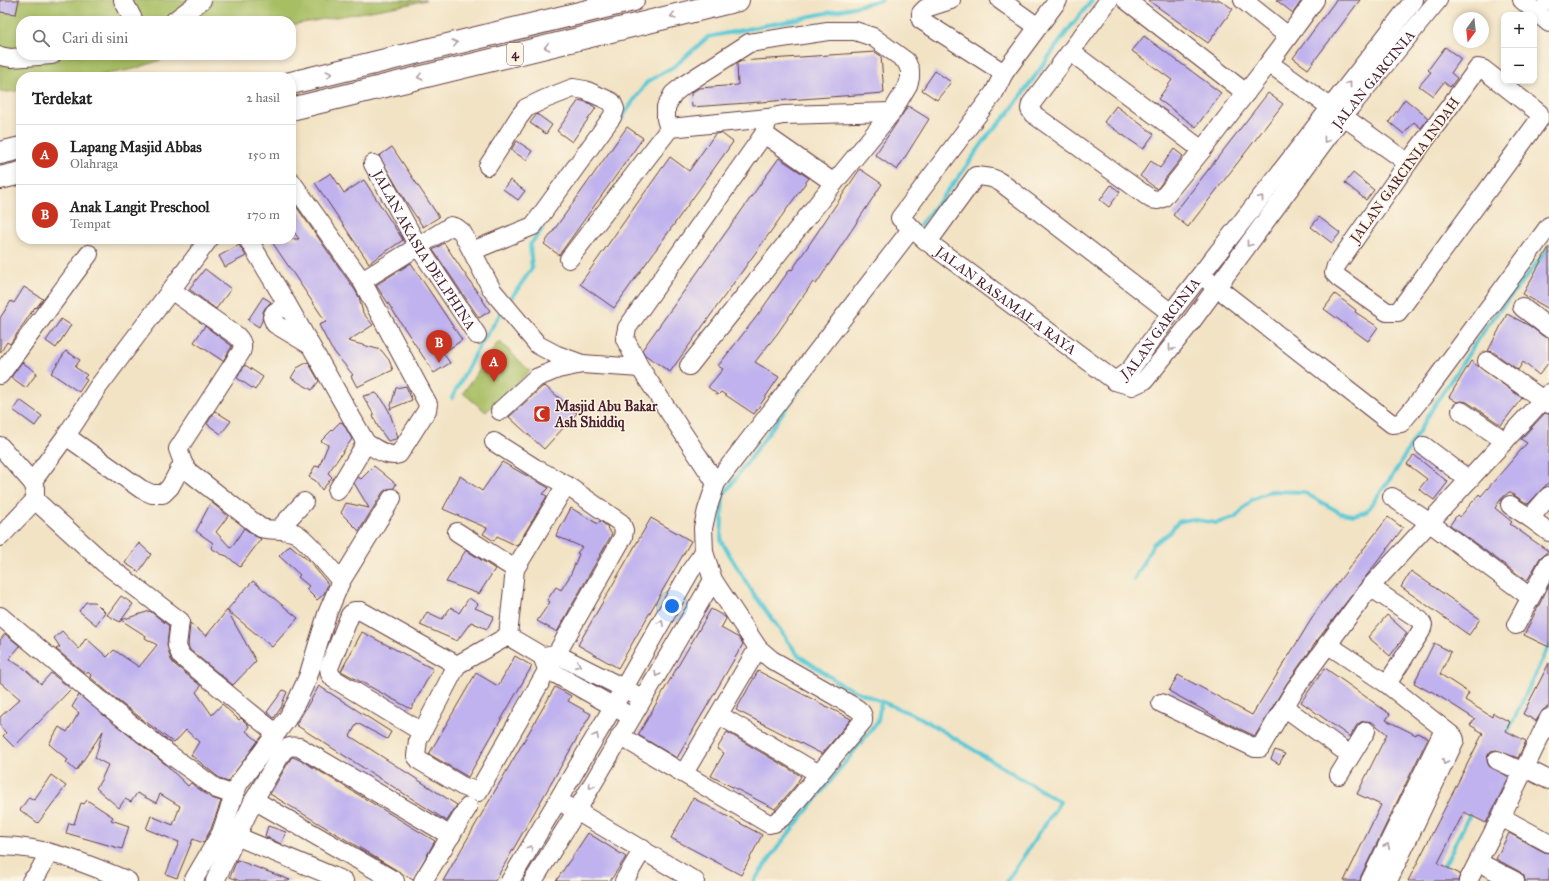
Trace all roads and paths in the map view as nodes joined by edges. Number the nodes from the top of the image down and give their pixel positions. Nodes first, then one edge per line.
1 (123, 0) edge
2 (202, 0) edge
3 (633, 0) edge
4 (738, 0) edge
5 (951, 0) edge
6 (1000, 0) edge
7 (1058, 0) edge
8 (1109, 0) edge
9 (1126, 0) edge
10 (1243, 0) edge
11 (1315, 0) edge
12 (1414, 0) edge
13 (1438, 0) edge
14 (1522, 0) edge
15 (131, 16) edge
16 (181, 16) edge
17 (1549, 23) edge
18 (1038, 27) junction
19 (1288, 36) junction
20 (1071, 52) junction
21 (0, 56) edge
22 (16, 58) edge
23 (1269, 63) junction
24 (1004, 73) junction
25 (296, 82) edge
26 (1246, 93) junction
27 (296, 108) edge
28 (892, 112) junction
29 (1337, 112) junction
30 (766, 126) junction
31 (669, 129) junction
32 (16, 149) edge
33 (1202, 150) junction
34 (0, 153) edge
35 (1408, 163) junction
36 (373, 164) dead end
37 (488, 166) dead end
38 (16, 174) edge
39 (0, 178) edge
40 (834, 183) junction
41 (296, 188) edge
42 (1549, 226) edge
43 (916, 232) junction
44 (205, 244) edge
45 (251, 244) edge
46 (418, 246) junction
47 (472, 251) junction
48 (89, 254) dead end
49 (568, 259) dead end
50 (1201, 275) junction
51 (362, 281) junction
52 (1217, 286) junction
53 (171, 290) junction
54 (1522, 308) dead end
55 (1171, 313) junction
56 (1549, 328) edge
57 (477, 335) dead end
58 (1487, 361) dead end
59 (582, 364) junction
60 (689, 366) dead end
61 (640, 368) junction
62 (0, 374) edge
63 (1115, 381) junction
64 (1547, 399) edge
65 (500, 411) dead end
66 (1461, 411) dead end
67 (66, 436) junction
68 (1505, 441) junction
69 (494, 442) dead end
70 (366, 443) junction
71 (0, 446) edge
72 (1424, 446) dead end
73 (183, 463) junction
74 (1469, 480) junction
75 (32, 482) junction
76 (716, 483) junction
77 (566, 484) junction
78 (337, 491) dead end
79 (1392, 496) dead end
80 (1549, 496) edge
81 (392, 498) dead end
82 (35, 500) junction
83 (304, 502) dead end
84 (1510, 505) dead end
85 (1530, 518) junction
86 (1430, 523) junction
87 (279, 529) junction
88 (457, 532) dead end
89 (1549, 532) edge
90 (0, 537) edge
91 (704, 552) junction
92 (1549, 563) edge
93 (515, 569) junction
94 (713, 580) junction
95 (341, 581) junction
96 (1370, 587) junction
97 (1530, 597) junction
98 (0, 616) edge
99 (1516, 625) dead end
100 (508, 636) junction
101 (1327, 644) junction
102 (758, 648) junction
103 (548, 660) junction
104 (457, 665) junction
105 (1387, 684) junction
106 (624, 687) junction
107 (642, 698) junction
108 (1161, 703) dead end
109 (613, 707) junction
110 (1284, 708) junction
111 (719, 715) junction
112 (631, 717) junction
113 (1549, 718) edge
114 (1444, 730) junction
115 (1366, 731) dead end
116 (277, 732) junction
117 (422, 732) junction
118 (620, 736) junction
119 (1350, 756) junction
120 (1497, 760) dead end
121 (1524, 770) junction
122 (684, 774) junction
123 (819, 774) junction
124 (1339, 775) dead end
125 (1549, 780) edge
126 (234, 795) junction
127 (254, 800) junction
128 (559, 800) junction
129 (468, 807) dead end
130 (576, 812) junction
131 (1501, 817) junction
132 (236, 836) junction
133 (451, 836) junction
134 (1549, 843) edge
135 (0, 846) edge
136 (643, 849) junction
137 (48, 853) junction
138 (1478, 862) junction
139 (107, 877) edge
140 (31, 881) edge
141 (128, 881) edge
142 (193, 881) edge
143 (215, 881) edge
144 (344, 881) edge
145 (395, 881) edge
146 (423, 881) edge
147 (510, 881) edge
148 (533, 881) edge
149 (624, 881) edge
150 (695, 881) edge
151 (1370, 881) edge
152 (1388, 881) edge
153 (1468, 881) edge
154 (1515, 881) edge

1 - 15 street
2 - 16 street
25 -> 3 highway, 4
4 -> 27 highway, 4
5 - 24 street
6 - 18 street
7 - 18 street
8 - 20 street
9 - 26 street
10 - 19 street
11 - 19 street
29 -> 12 street, JALAN GARCINIA
13 - 29 street, JALAN GARCINIA
14 - 17 street
18 - 24 street
19 - 23 street
20 - 33 street
20 - 33 street
21 - 22 street
23 - 26 street
23 - 29 street
24 - 43 street
26 - 33 street
28 - 30 street
28 - 31 street
28 - 40 street
29 - 35 street
50 -> 29 street, JALAN GARCINIA
29 -> 52 street, JALAN GARCINIA
30 - 31 street
30 - 40 street
30 - 61 street
31 - 49 street
32 - 34 highway
35 - 35 street, JALAN GARCINIA INDAH
36 - 46 street, JALAN AKASIA DELPHINA
37 - 47 street
38 - 39 highway
40 - 60 street
41 - 51 street
42 - 52 street
43 - 55 street
43 - 63 street, JALAN RASAMALA RAYA
43 - 76 street
44 - 53 street
45 - 70 street
46 - 47 street
46 - 51 street
46 - 57 street, JALAN AKASIA DELPHINA
47 - 59 street
48 - 62 street
50 - 52 street
50 - 55 street, JALAN GARCINIA
51 - 70 street
52 -> 63 street, JALAN GARCINIA
53 - 67 street
53 - 73 street
54 - 56 street
55 - 63 street, JALAN GARCINIA
58 - 64 street
59 - 61 street
59 - 65 street
61 - 76 street
64 - 68 street
66 - 68 street
67 - 73 street
67 - 75 street
68 - 74 street
69 - 77 street
70 - 78 street
71 - 75 street
72 - 74 street
73 - 87 street
74 - 86 street
75 - 82 street
76 - 91 street
77 - 93 street
77 - 103 street
79 - 86 street
80 - 85 street
81 - 95 street
82 - 90 street
82 - 116 street
83 - 87 street
84 - 85 street
85 - 89 street
86 - 96 street
86 - 97 street
87 - 95 street
88 - 93 street
91 - 94 street
106 -> 91 street
92 - 97 street
93 - 100 street
94 - 102 street
94 -> 107 street
95 - 116 street
96 - 101 street
96 - 105 street
97 - 99 street
98 - 126 street
100 - 103 street
100 - 104 street
101 - 105 street
101 - 110 street
102 - 111 street
102 - 123 street
103 -> 106 street
103 - 109 street
103 - 117 street
104 - 117 street
104 - 117 street
105 - 114 street
106 - 107 street
106 - 109 street
107 - 112 street
108 - 110 street
109 - 112 street
128 -> 109 street
110 - 119 street
111 - 122 street
111 - 123 street
112 - 118 street
113 - 121 street
151 -> 114 street
114 -> 152 street
115 - 119 street
116 - 126 street
118 - 122 street
118 -> 130 street
119 - 124 street
120 - 121 street
121 - 125 street
121 - 131 street
122 - 123 street
126 - 142 street
127 - 132 street
127 - 133 street
127 - 145 street
128 - 130 street
147 -> 128 street
129 - 133 street
130 - 136 street
130 - 148 street
131 - 134 street
131 - 138 street
132 - 143 street
132 - 144 street
133 - 146 street
135 - 137 street
136 - 149 street
136 - 150 street
137 - 139 street
137 - 140 street
138 - 153 street
138 - 154 street
139 - 141 street

